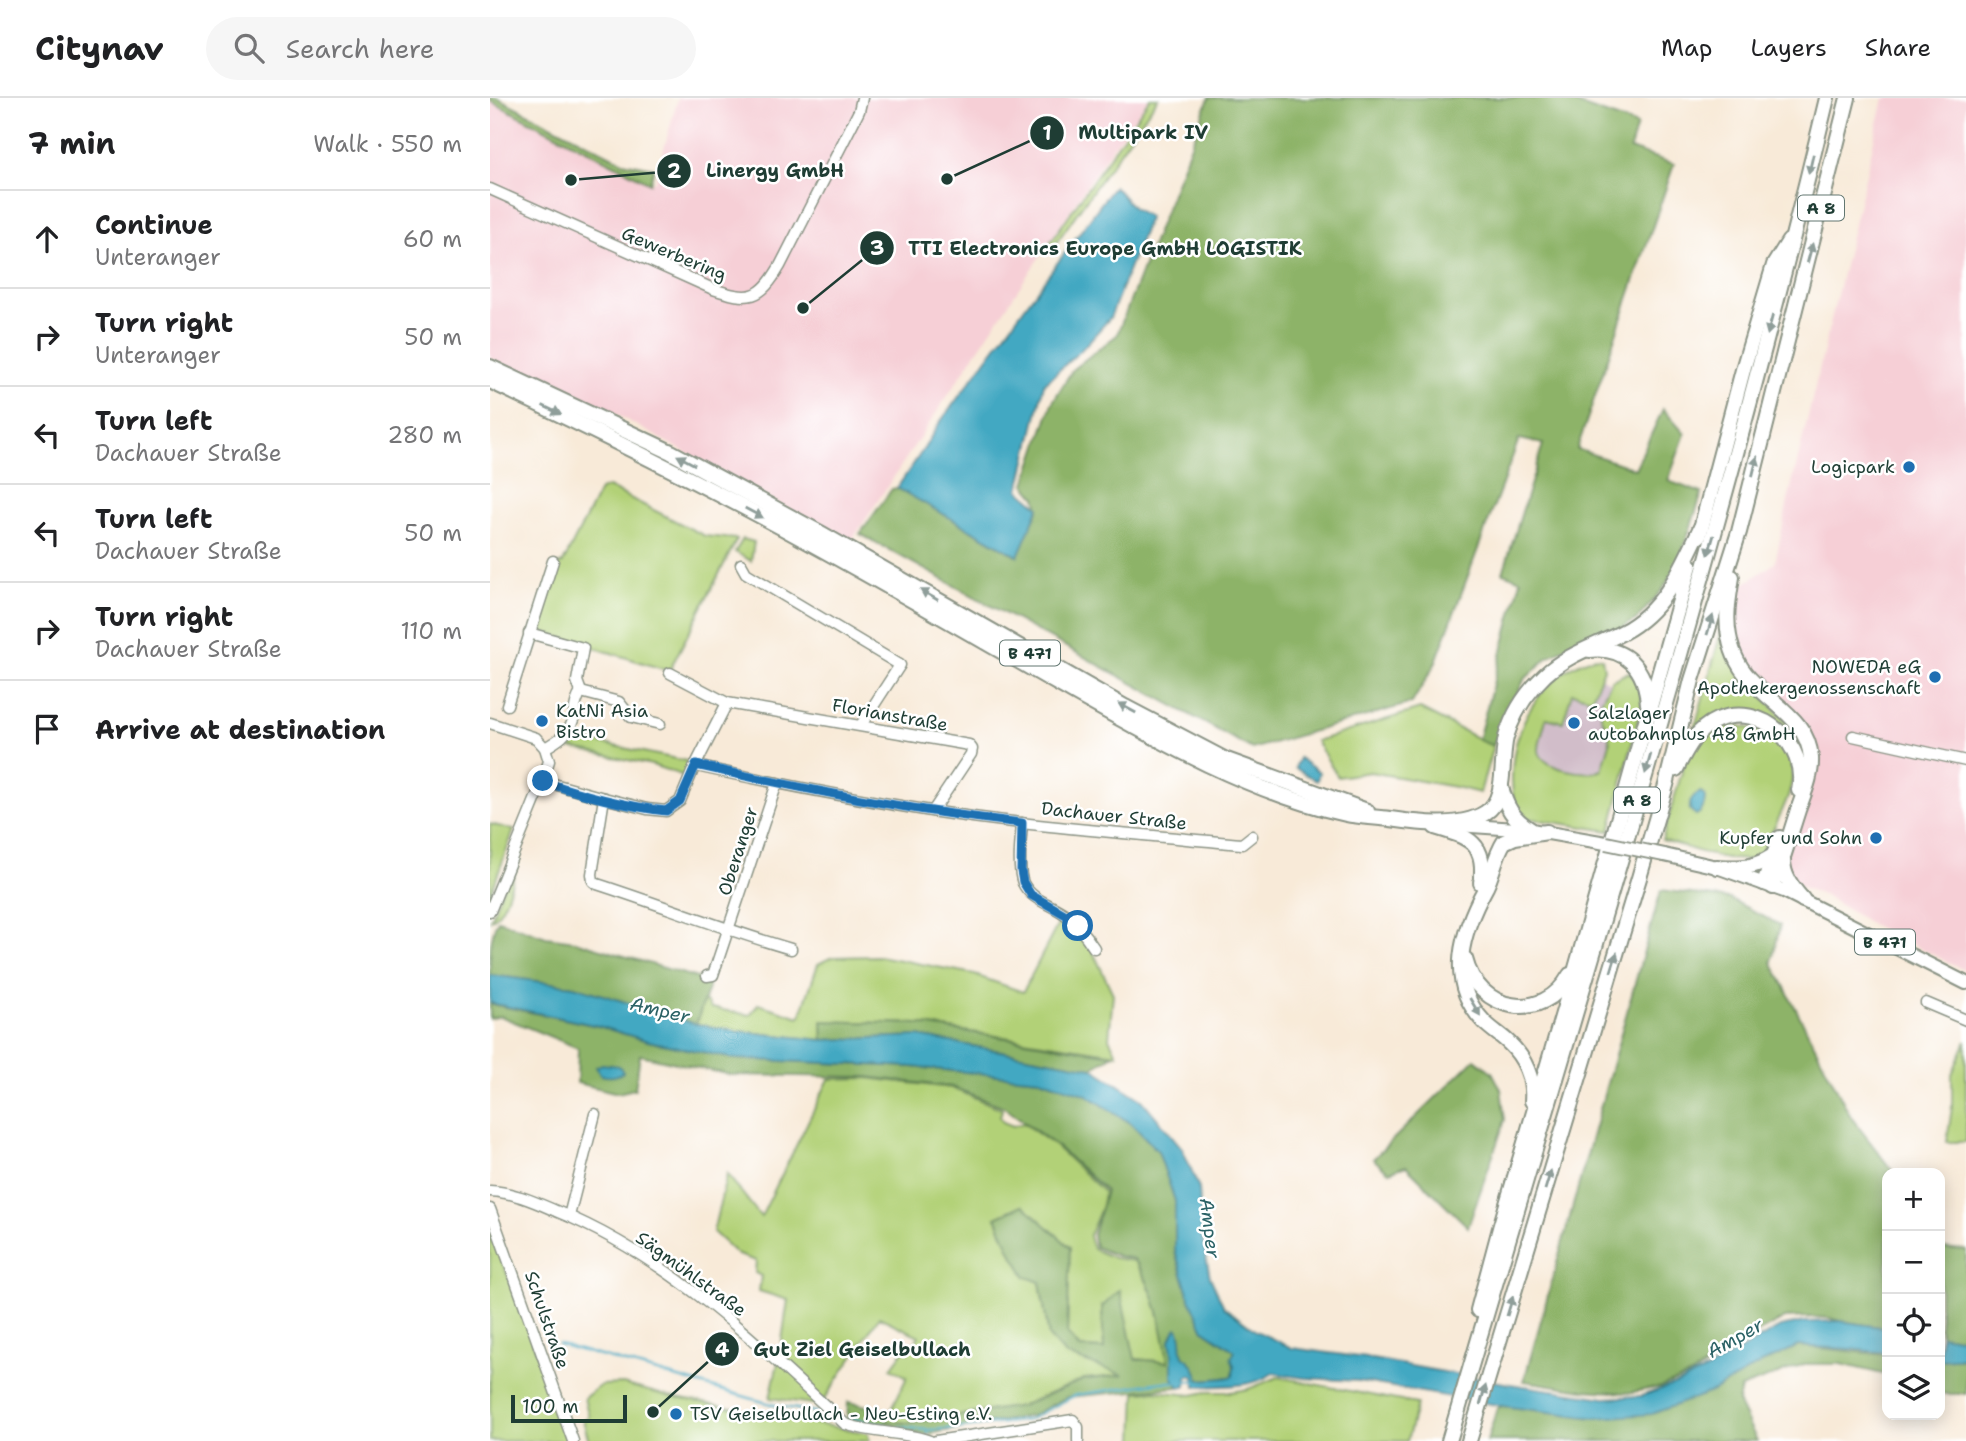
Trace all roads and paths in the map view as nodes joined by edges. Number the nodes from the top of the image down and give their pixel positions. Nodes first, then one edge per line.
1 (862, 98) edge
2 (1826, 98) edge
3 (1848, 98) edge
4 (490, 189) edge
5 (1794, 236) junction
6 (490, 367) edge
7 (490, 381) edge
8 (1701, 527) junction
9 (1739, 532) junction
10 (553, 561) dead end
11 (741, 564) dead end
12 (529, 634) junction
13 (1581, 651) junction
14 (670, 673) dead end
15 (581, 692) junction
16 (727, 703) junction
17 (507, 705) dead end
18 (1647, 717) junction
19 (490, 723) edge
20 (660, 724) dead end
21 (861, 725) junction
22 (1853, 736) dead end
23 (545, 748) junction
24 (1966, 761) edge
25 (696, 765) junction
26 (543, 781) junction
27 (777, 783) junction
28 (1666, 785) junction
29 (1501, 787) junction
30 (604, 799) junction
31 (933, 811) junction
32 (1388, 819) junction
33 (1417, 822) junction
34 (1022, 823) junction
35 (1442, 824) junction
36 (1531, 830) junction
37 (1547, 832) junction
38 (1252, 836) dead end
39 (1779, 855) junction
40 (1717, 867) junction
41 (1484, 883) junction
42 (1769, 885) junction
43 (1803, 900) junction
44 (490, 911) edge
45 (729, 929) junction
46 (1464, 943) junction
47 (1094, 948) dead end
48 (790, 949) dead end
49 (1580, 955) junction
50 (707, 976) dead end
51 (1966, 983) edge
52 (1926, 1003) dead end
53 (1966, 1020) edge
54 (595, 1114) dead end
55 (1530, 1124) junction
56 (490, 1191) edge
57 (490, 1209) edge
58 (569, 1216) junction
59 (1468, 1362) junction
60 (573, 1441) edge
61 (930, 1441) edge
62 (936, 1441) edge
63 (1078, 1441) edge
64 (1449, 1441) edge
65 (1469, 1441) edge

1 - 4 street, Gewerbering
2 -> 5 highway, A 8
9 -> 3 highway, A 8
5 - 8 highway
5 -> 59 highway, A 8
32 -> 6 highway, B 471
7 -> 32 highway, B 471
8 - 13 highway
8 - 18 highway
28 -> 9 highway, A 8
9 - 39 highway
10 - 12 street
11 - 21 street
12 - 15 street
12 - 17 street
13 - 18 highway
13 - 29 highway
14 - 16 street, Florianstraße
15 - 20 street
15 - 23 street
16 - 21 street, Florianstraße
16 - 25 street
18 - 49 highway
19 - 23 street
21 - 31 street, Florianstraße
22 - 24 street
23 - 26 street
25 - 27 street, Dachauer Straße
25 - 30 street
26 - 30 street
26 - 44 street
27 - 31 street, Dachauer Straße
27 - 45 street, Oberanger
28 - 39 highway
65 -> 28 highway, A 8
29 - 35 highway
29 - 36 highway
30 - 45 street
31 - 34 street, Dachauer Straße
32 - 33 highway, B 471
33 - 35 highway, B 471
33 - 41 highway
34 - 38 street, Dachauer Straße
34 - 47 street
35 - 36 main road, B 471
36 - 37 main road, B 471
37 - 40 main road, B 471, bridge
37 - 41 highway
39 - 40 highway
39 - 42 highway
39 - 43 highway
40 - 42 main road, B 471
41 - 46 highway
42 - 43 main road, B 471
43 - 51 main road, B 471
45 - 48 street
45 - 50 street, Oberanger
46 - 49 highway
46 -> 55 highway
49 - 55 highway
52 - 53 street
54 - 58 street
55 - 59 highway
56 - 58 street, Sägmühlstraße
57 - 60 street, Schulstraße
58 - 61 street, Sägmühlstraße
59 - 64 highway, A 8
62 - 63 street

